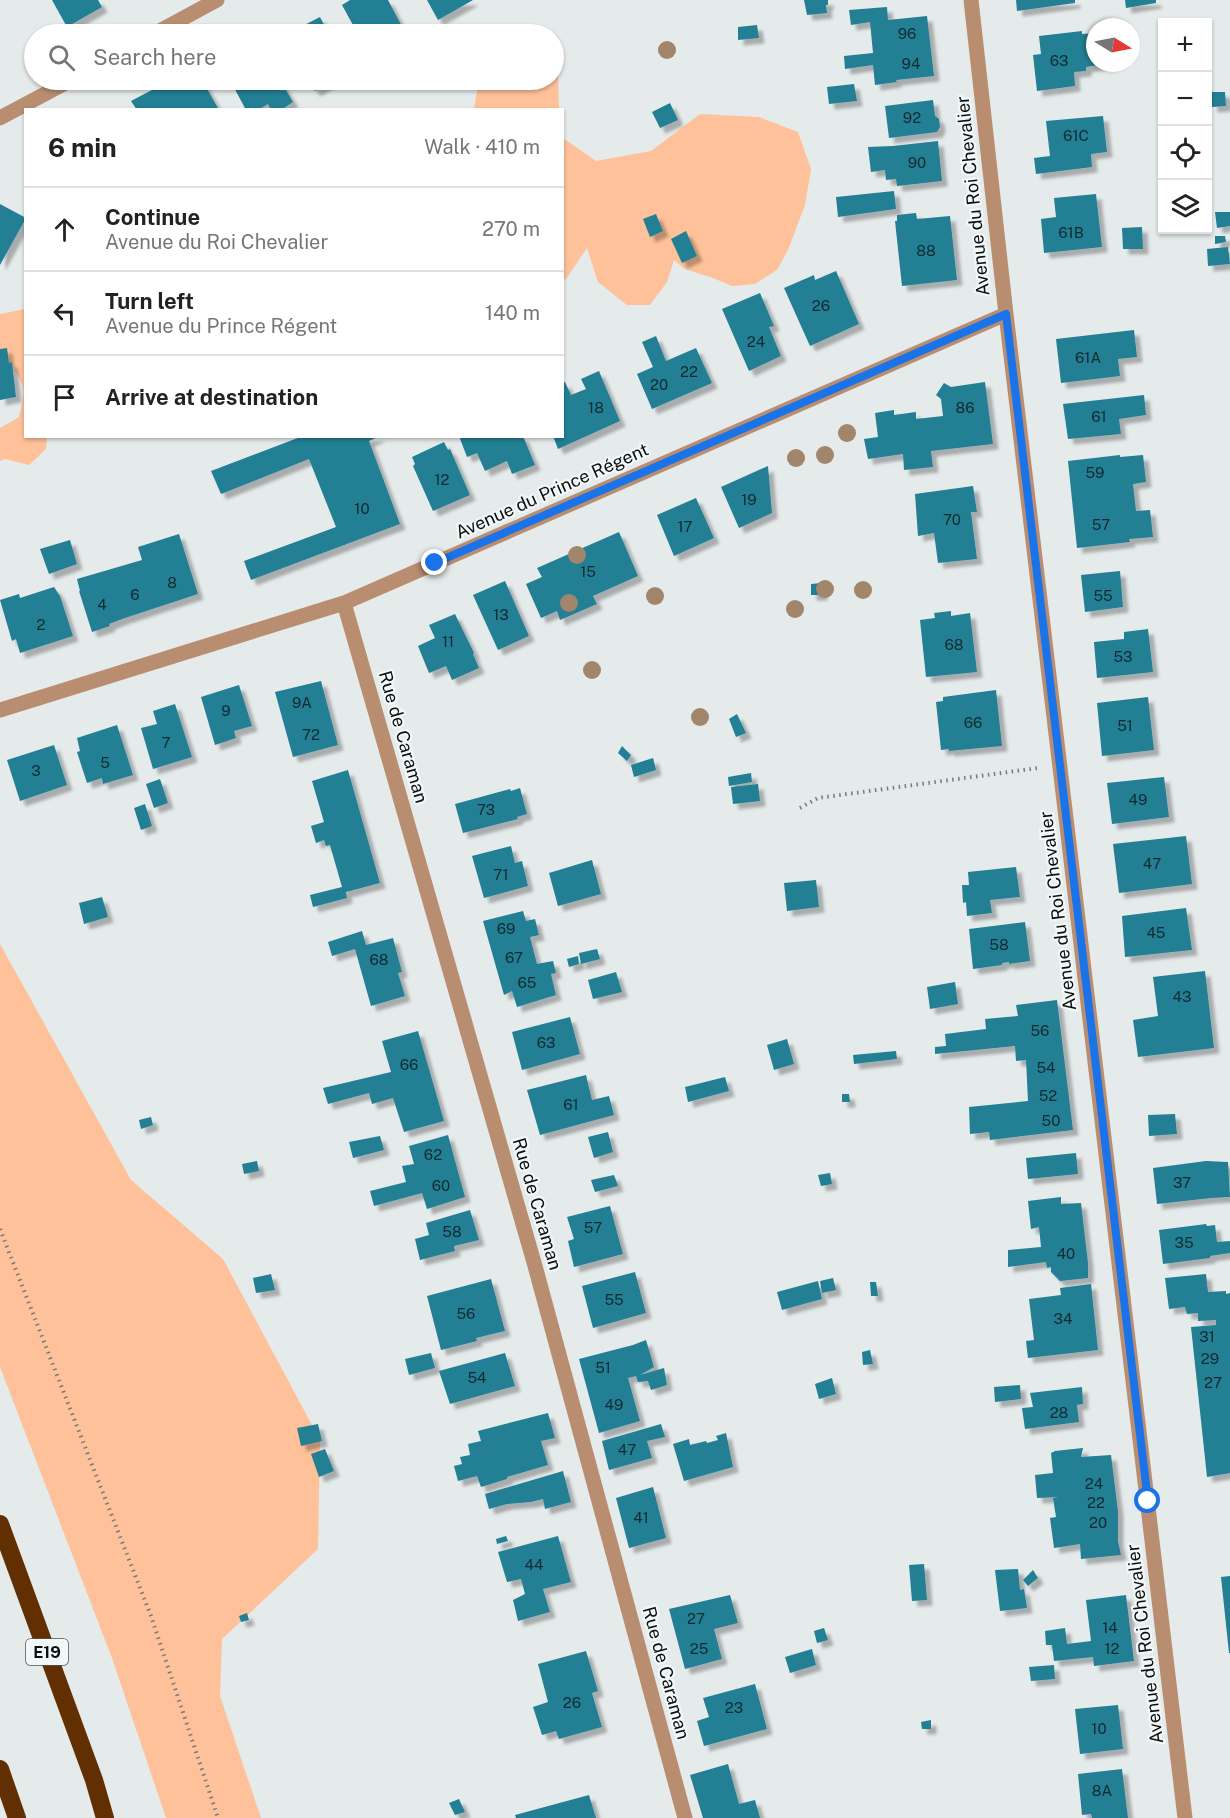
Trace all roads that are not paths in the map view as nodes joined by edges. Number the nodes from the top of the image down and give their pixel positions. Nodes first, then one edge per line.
1 (217, 0) edge
2 (971, 0) edge
3 (172, 24) edge
4 (52, 90) edge
5 (0, 118) edge
6 (1006, 314) junction
7 (344, 603) junction
8 (0, 710) edge
9 (0, 1524) edge
10 (0, 1768) edge
11 (17, 1818) edge
12 (105, 1818) edge
13 (685, 1818) edge
14 (1185, 1818) edge

1 - 3 street
2 - 6 street, Avenue du Roi Chevalier
4 - 5 street
6 - 7 street, Avenue du Prince Régent
6 - 14 street, Avenue du Roi Chevalier
7 - 8 street, Avenue du Prince Régent
7 - 13 street, Rue de Caraman
9 - 12 highway, E19
10 - 11 highway

